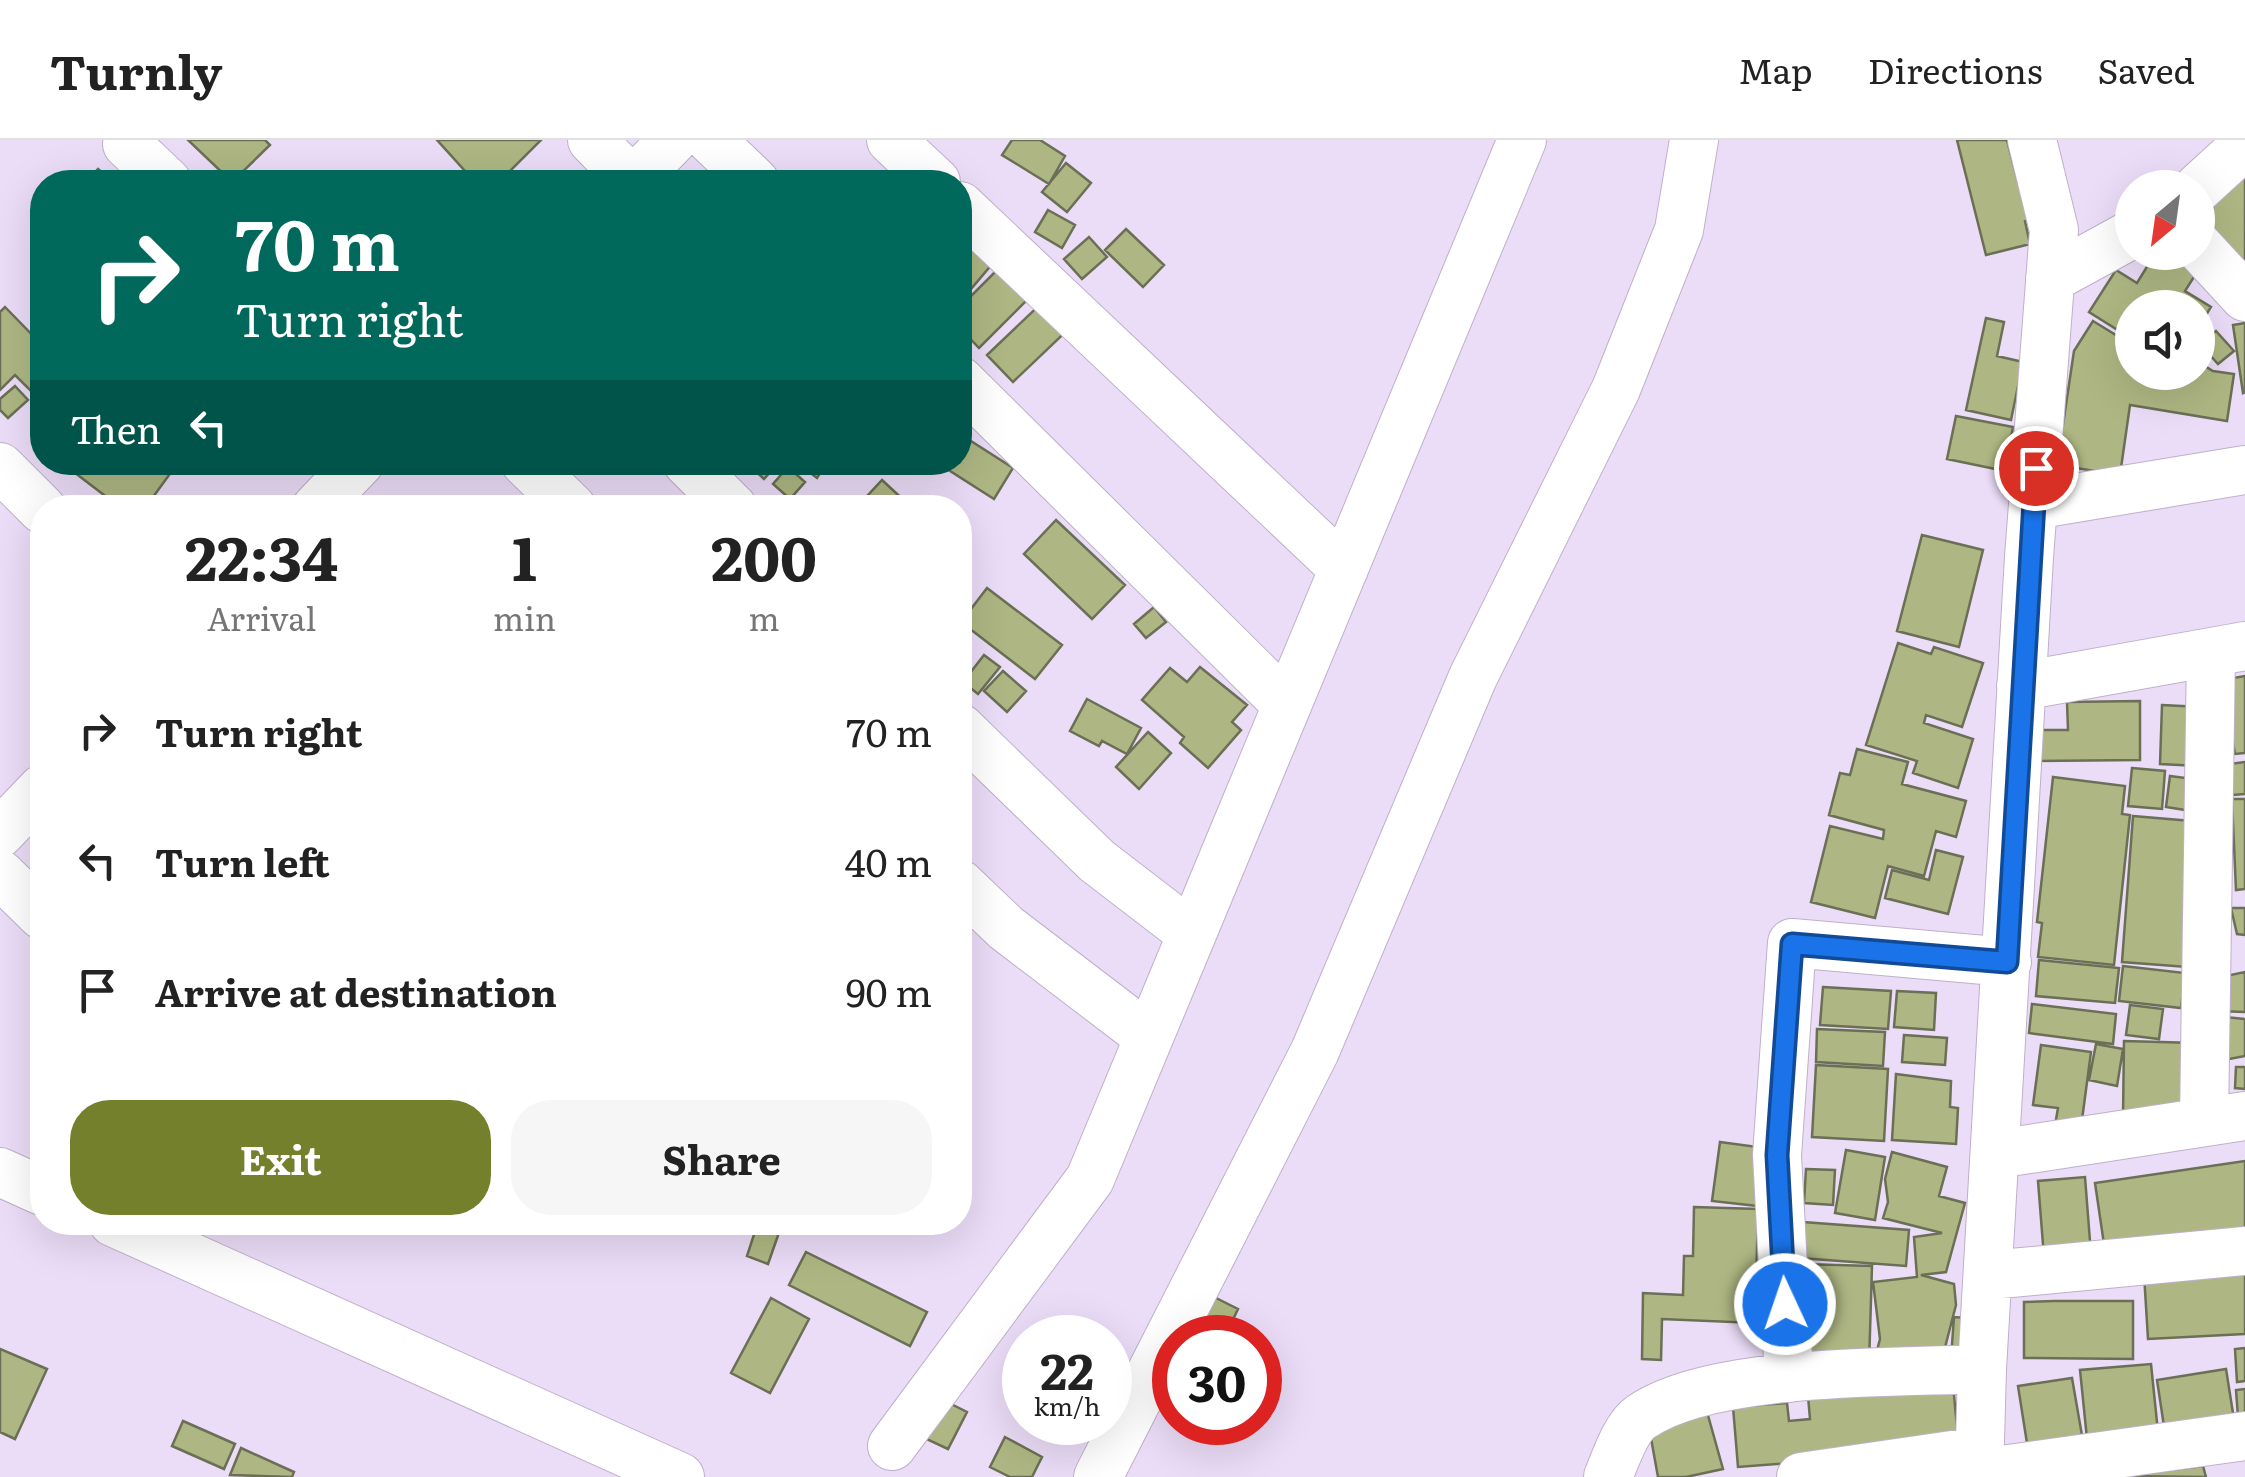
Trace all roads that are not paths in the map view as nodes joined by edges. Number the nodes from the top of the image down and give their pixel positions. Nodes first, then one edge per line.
1 (592, 140) edge
2 (673, 140) edge
3 (712, 140) edge
4 (891, 140) edge
5 (1522, 140) edge
6 (1694, 140) edge
7 (2032, 140) edge
8 (127, 144) dead end
9 (2245, 146) edge
10 (154, 170) edge
11 (621, 170) edge
12 (644, 170) edge
13 (743, 170) edge
14 (923, 170) edge
15 (2215, 173) edge
16 (972, 217) edge
17 (2115, 243) edge
18 (2215, 264) edge
19 (2050, 279) junction
20 (2245, 296) edge
21 (972, 393) edge
22 (0, 467) edge
23 (2245, 470) edge
24 (348, 475) edge
25 (539, 475) edge
26 (699, 475) edge
27 (328, 495) edge
28 (559, 495) edge
29 (720, 495) edge
30 (30, 497) edge
31 (2033, 505) junction
32 (1344, 570) junction
33 (2228, 649) edge
34 (2022, 686) junction
35 (1288, 705) junction
36 (972, 740) edge
37 (30, 802) edge
38 (0, 833) edge
39 (0, 874) edge
40 (972, 895) edge
41 (30, 903) edge
42 (1192, 934) junction
43 (2007, 962) junction
44 (1149, 1037) junction
45 (2224, 1119) edge
46 (1996, 1154) junction
47 (0, 1172) edge
48 (30, 1186) edge
49 (142, 1235) edge
50 (2245, 1250) edge
51 (1990, 1275) junction
52 (1982, 1369) junction
53 (1789, 1378) junction
54 (2245, 1436) edge
55 (892, 1446) dead end
56 (1980, 1467) edge
57 (680, 1477) edge
58 (1098, 1477) edge
59 (1608, 1477) edge
60 (1801, 1477) edge

1 - 11 street
2 - 12 street
3 - 13 street
4 - 14 street
5 - 32 street
6 - 58 street
7 - 19 street
8 - 10 street
9 - 15 street
16 - 32 street
17 - 19 street
18 - 20 street
19 - 31 street
21 - 35 street
22 - 30 street
23 - 31 street
24 - 27 street
25 - 28 street
26 - 29 street
31 - 34 street
32 - 35 street
33 - 34 street
33 - 45 street
34 - 43 street
35 - 42 street
36 - 42 street
37 - 38 street
39 - 41 street
40 - 44 street
42 - 44 street
43 - 46 street
43 - 53 street
44 - 55 street
45 - 46 street
46 - 51 street
47 - 48 street
49 - 57 street
50 - 51 street
51 - 52 street
52 - 53 street
52 - 56 street
53 - 59 street
54 - 56 street
56 - 60 street

